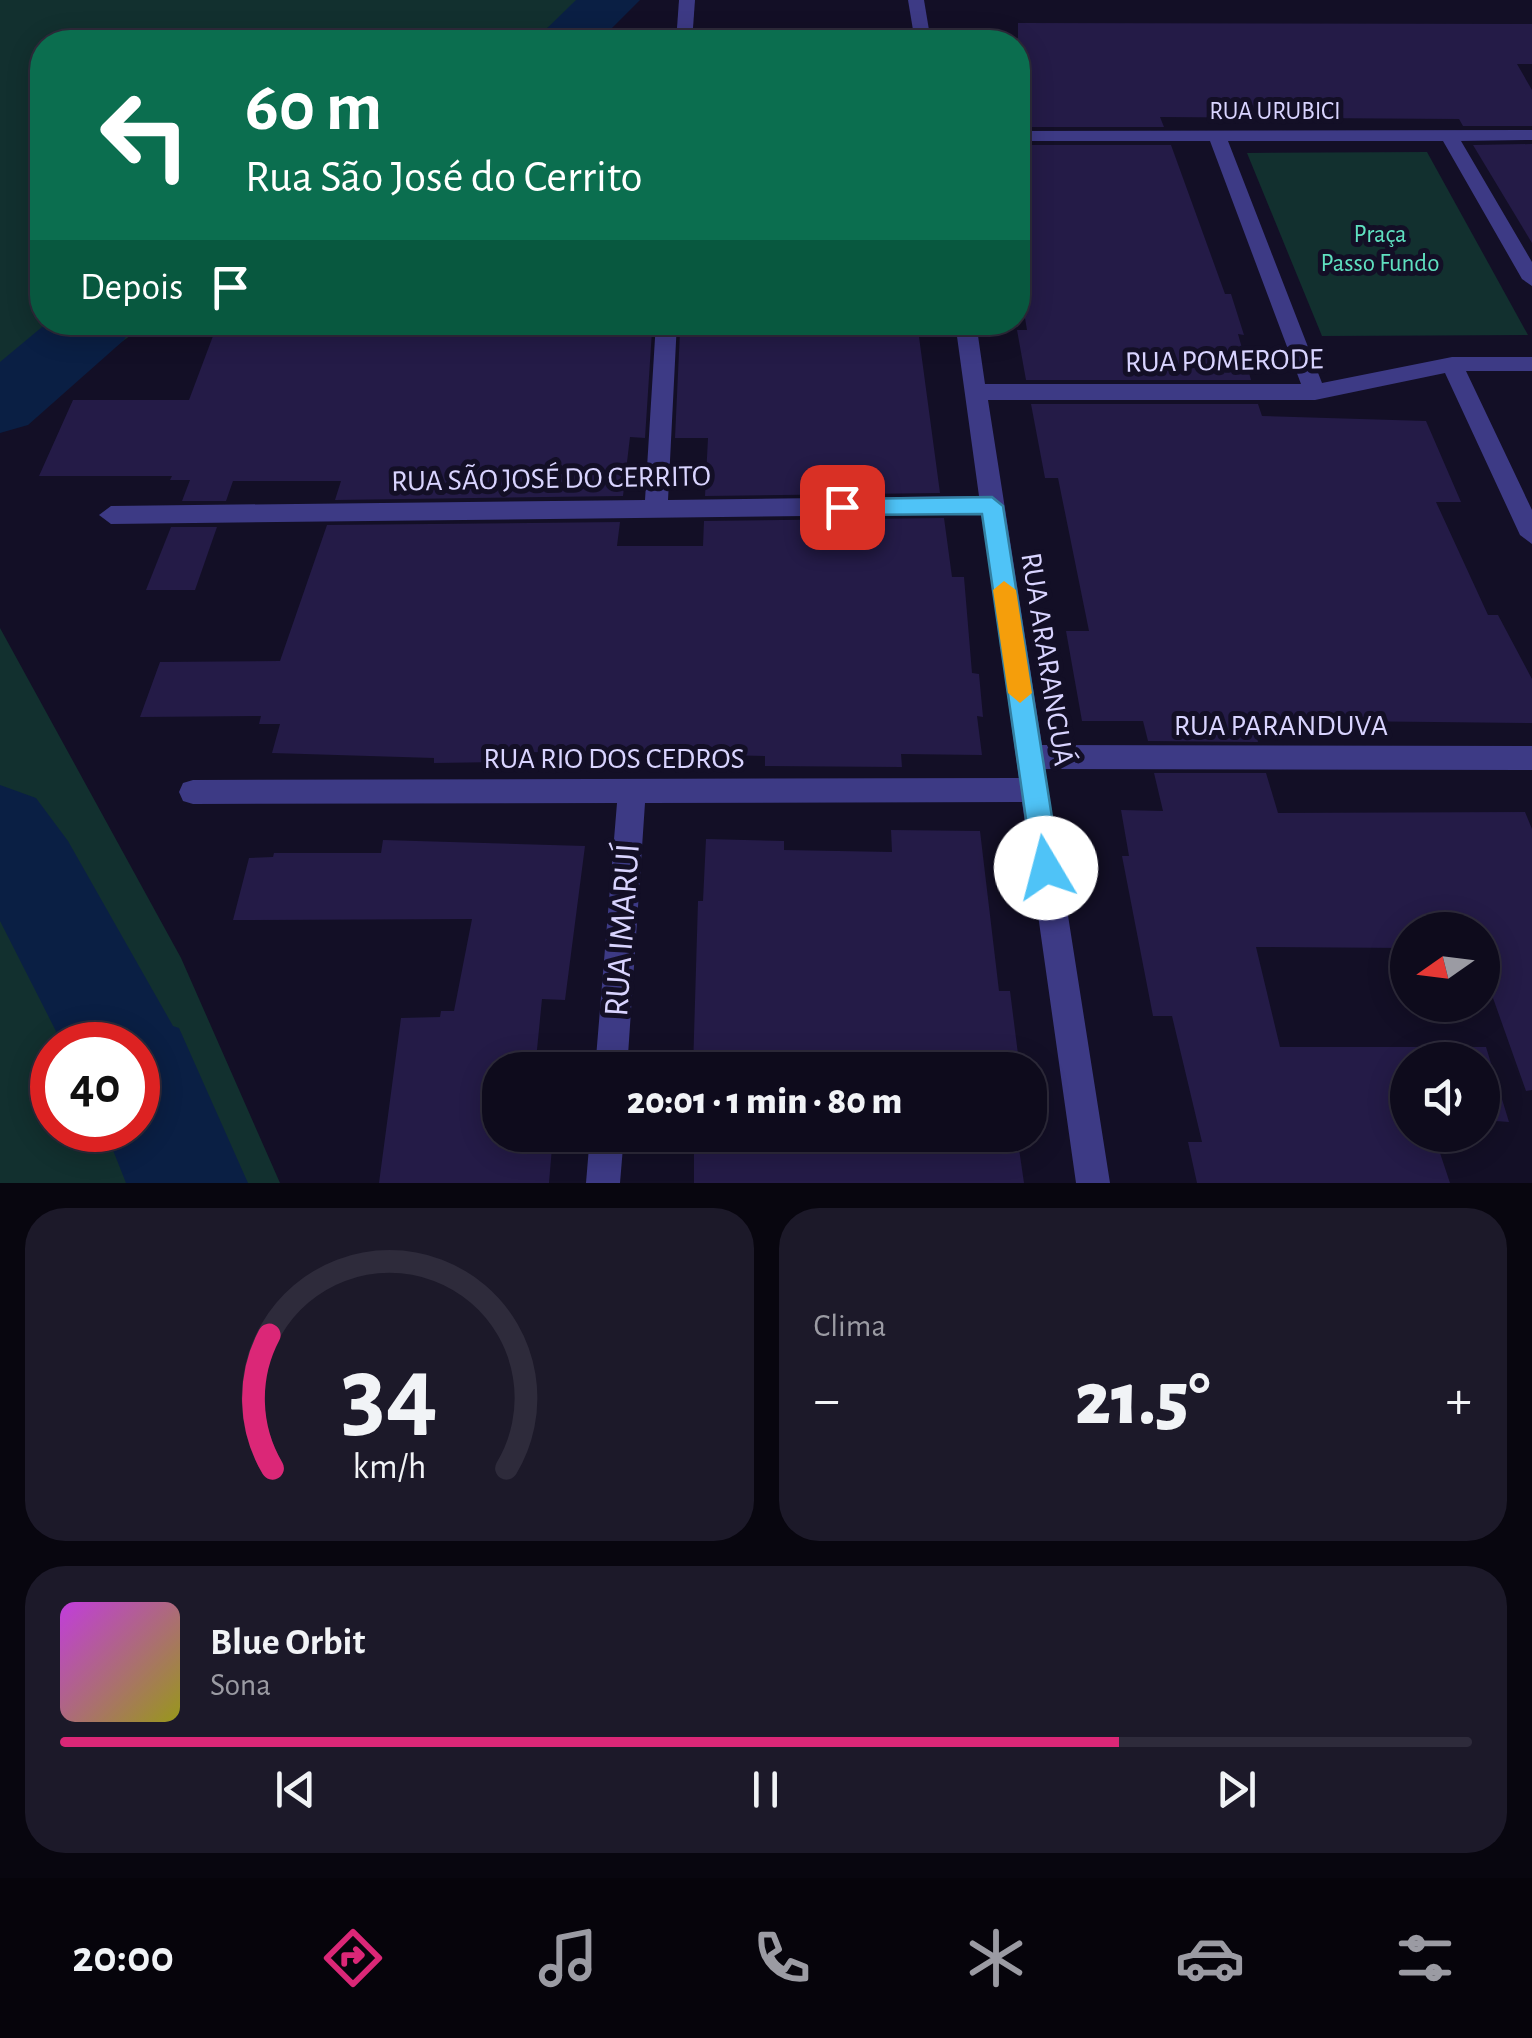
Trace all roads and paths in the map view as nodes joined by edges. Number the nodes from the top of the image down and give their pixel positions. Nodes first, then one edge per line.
1 (687, 0) edge
2 (916, 0) edge
3 (685, 30) edge
4 (921, 30) edge
5 (1449, 135) junction
6 (1532, 135) edge
7 (1030, 136) edge
8 (1217, 136) junction
9 (1532, 279) edge
10 (666, 335) edge
11 (967, 335) edge
12 (1452, 364) junction
13 (1532, 364) edge
14 (975, 392) junction
15 (1315, 392) junction
16 (992, 506) junction
17 (656, 509) junction
18 (111, 515) dead end
19 (1532, 535) edge
20 (1029, 757) junction
21 (1532, 758) edge
22 (632, 790) junction
23 (1035, 790) junction
24 (193, 792) dead end
25 (612, 1052) edge
26 (606, 1152) edge
27 (603, 1183) edge
28 (1093, 1183) edge

1 - 3 street
2 - 4 street
5 - 6 street, RUA URUBICI
5 - 8 street, RUA URUBICI
5 - 9 street
7 - 8 street, RUA URUBICI
8 - 15 street
10 - 17 street
11 - 14 street, RUA ARARANGUÁ
12 - 13 street, RUA POMERODE
12 - 15 street, RUA POMERODE
12 - 19 street
14 - 15 street, RUA POMERODE
14 - 16 street, RUA ARARANGUÁ
16 - 17 street, RUA SÃO JOSÉ DO CERRITO
16 - 20 street, RUA ARARANGUÁ
17 - 18 street, RUA SÃO JOSÉ DO CERRITO
20 - 21 street, RUA PARANDUVA
20 - 23 street, RUA ARARANGUÁ
22 - 23 street, RUA RIO DOS CEDROS
22 - 24 street, RUA RIO DOS CEDROS
22 - 25 street, RUA IMARUÍ
23 - 28 street, RUA ARARANGUÁ
26 - 27 street

